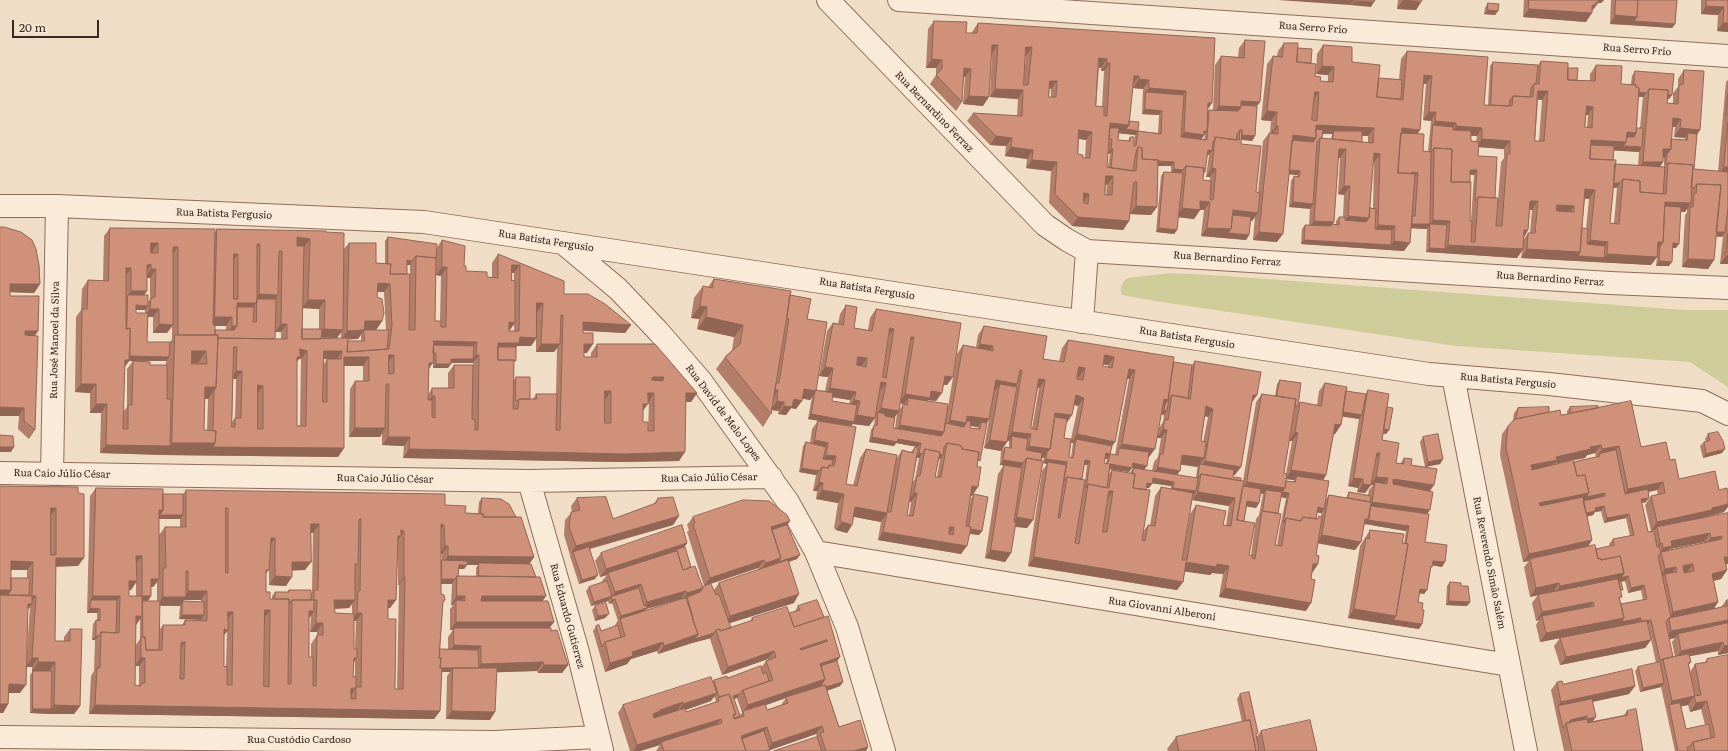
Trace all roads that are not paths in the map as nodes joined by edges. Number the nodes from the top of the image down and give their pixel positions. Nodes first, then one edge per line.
1 (828, 0) edge
2 (899, 0) edge
3 (1728, 56) edge
4 (0, 206) edge
5 (57, 206) junction
6 (563, 243) junction
7 (1087, 251) junction
8 (1728, 288) edge
9 (1082, 322) junction
10 (1453, 376) junction
11 (1728, 414) edge
12 (0, 473) edge
13 (52, 474) junction
14 (771, 477) junction
15 (529, 481) junction
16 (816, 552) junction
17 (1509, 665) junction
18 (0, 737) edge
19 (600, 744) edge
20 (884, 751) edge
21 (1526, 751) edge

1 - 7 street, Rua Bernardino Ferraz
2 - 3 street, Rua Serro Frio
4 - 5 street, Rua Batista Fergusio
5 - 6 street, Rua Batista Fergusio
5 - 13 street, Rua José Manoel da Silva
6 - 9 street, Rua Batista Fergusio
6 - 14 street, Rua David de Melo Lopes
7 - 8 street, Rua Bernardino Ferraz
7 - 9 street
9 - 10 street, Rua Batista Fergusio
10 - 11 street, Rua Batista Fergusio
10 - 17 street, Rua Reverendo Simão Salém
12 - 13 street, Rua Caio Júlio César
13 - 15 street, Rua Caio Júlio César
14 - 15 street, Rua Caio Júlio César
14 - 16 street, Rua David de Melo Lopes
15 - 19 street, Rua Eduardo Gutierrez
16 - 17 street, Rua Giovanni Alberoni
16 - 20 street, Rua David de Melo Lopes
17 - 21 street, Rua Reverendo Simão Salém
18 - 19 street, Rua Custódio Cardoso

